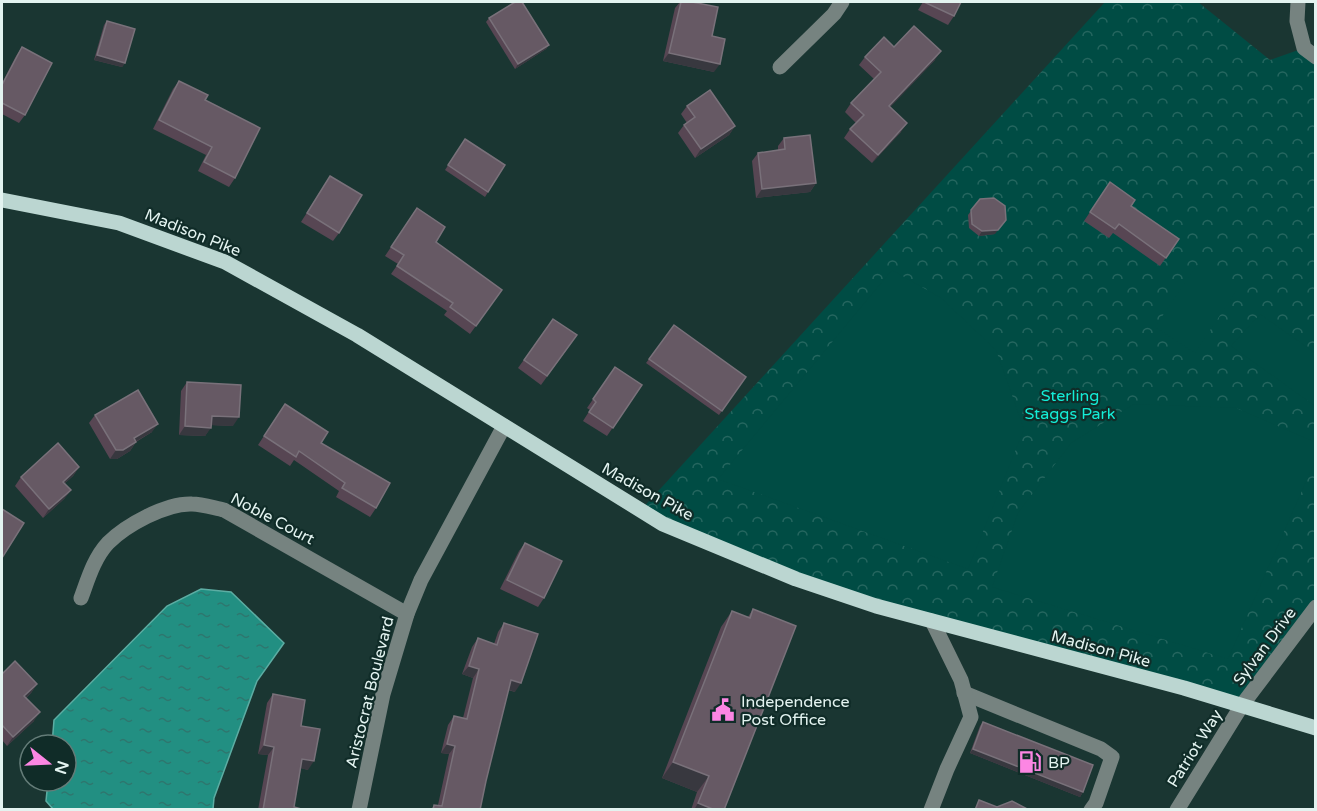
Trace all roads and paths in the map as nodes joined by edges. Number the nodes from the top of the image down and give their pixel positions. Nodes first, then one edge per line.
1 (842, 2) edge
2 (1298, 2) edge
3 (1316, 57) edge
4 (780, 67) dead end
5 (2, 200) edge
6 (504, 426) junction
7 (81, 598) dead end
8 (1316, 607) edge
9 (407, 614) junction
10 (932, 621) junction
11 (964, 693) junction
12 (1242, 705) junction
13 (1316, 728) edge
14 (359, 810) edge
15 (931, 810) edge
16 (1091, 810) edge
17 (1177, 810) edge

1 - 4 street
2 - 3 street
5 - 6 main road, Madison Pike
6 - 9 street, Aristocrat Boulevard
6 - 10 main road, Madison Pike
7 - 9 street, Noble Court
8 - 12 street, Sylvan Drive
9 - 14 street, Aristocrat Boulevard
10 - 11 street
10 - 12 main road, Madison Pike
11 - 15 street
11 - 16 street
12 - 13 main road, Madison Pike
12 - 17 street, Patriot Way

